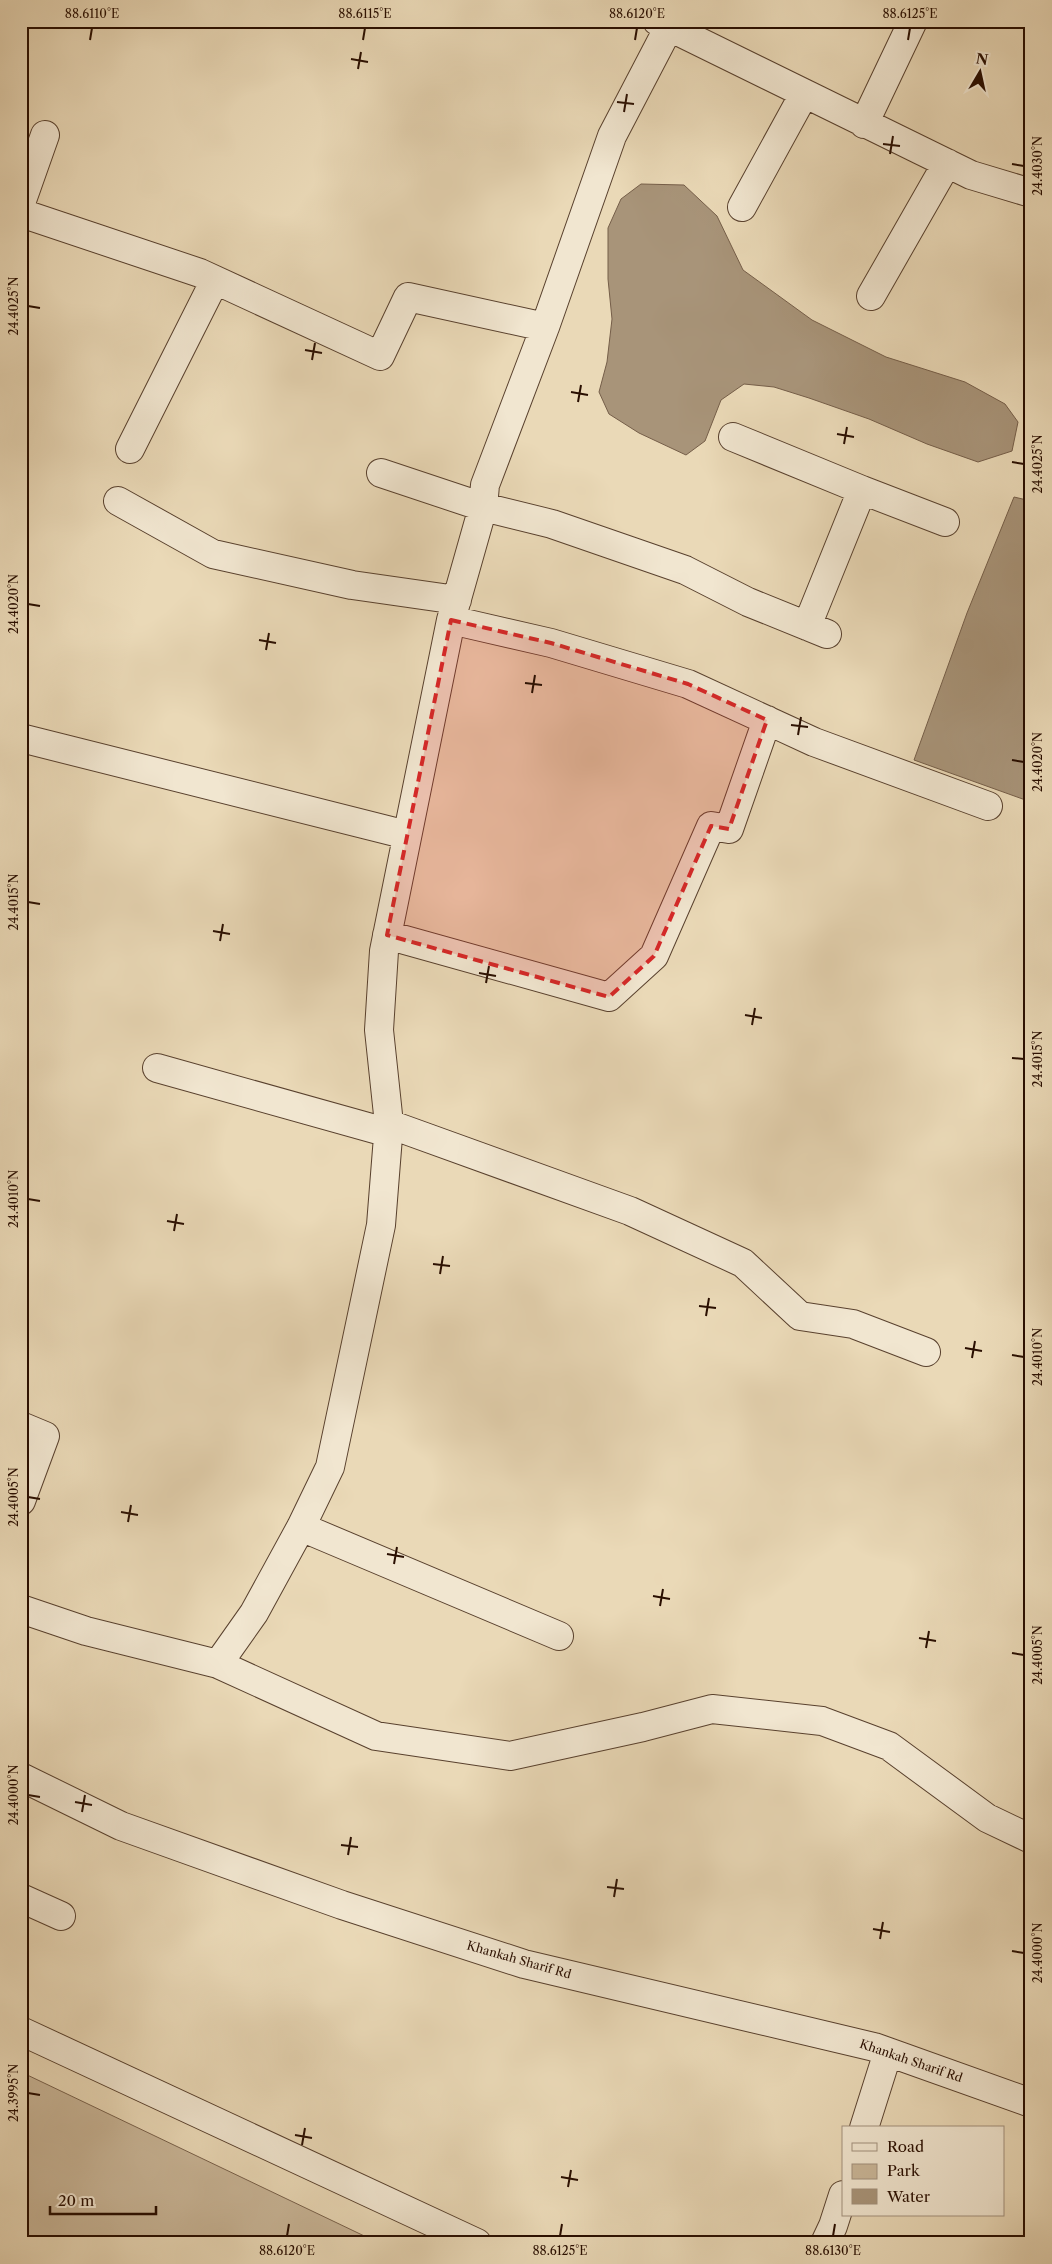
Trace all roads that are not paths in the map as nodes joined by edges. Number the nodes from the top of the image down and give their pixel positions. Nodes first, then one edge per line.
1 (913, 21) edge
2 (666, 23) edge
3 (804, 94) junction
4 (864, 124) junction
5 (46, 135) dead end
6 (947, 164) junction
7 (1031, 193) edge
8 (21, 203) edge
9 (742, 207) dead end
10 (21, 213) edge
11 (214, 280) junction
12 (871, 296) dead end
13 (545, 327) junction
14 (733, 437) dead end
15 (130, 448) dead end
16 (381, 473) dead end
17 (862, 490) junction
18 (118, 501) dead end
19 (483, 507) junction
20 (945, 522) dead end
21 (454, 610) junction
22 (766, 720) junction
23 (21, 738) edge
24 (988, 806) dead end
25 (407, 836) junction
26 (387, 935) junction
27 (157, 1068) dead end
28 (389, 1129) junction
29 (926, 1352) dead end
30 (21, 1426) edge
31 (21, 1501) edge
32 (301, 1527) junction
33 (21, 1609) edge
34 (559, 1636) dead end
35 (218, 1664) junction
36 (21, 1777) edge
37 (1031, 1839) edge
38 (21, 1898) edge
39 (60, 1916) dead end
40 (21, 2031) edge
41 (888, 2052) junction
42 (1031, 2103) edge
43 (865, 2126) edge
44 (842, 2198) edge
45 (477, 2243) edge
46 (825, 2243) edge

1 - 4 street
2 - 3 street
2 - 13 street
3 - 4 street
3 - 9 street
4 - 6 street
5 - 8 street
6 - 7 street
6 - 12 street
10 - 11 street
11 - 13 street
11 - 15 street
13 - 19 street
14 - 17 street
16 - 19 street
17 - 19 street
17 - 20 street
18 - 21 street
19 - 21 street
21 - 22 street
21 - 25 street
22 - 24 street
22 - 26 street
23 - 25 street
25 - 26 street
26 - 28 street
27 - 28 street
28 - 29 street
28 - 32 street
30 - 31 street
32 - 34 street
32 - 35 street
33 - 35 street
35 - 37 street
36 - 41 street, Khankah Sharif Rd
38 - 39 street
40 - 45 street
41 - 42 street, Khankah Sharif Rd
41 - 43 street
44 - 46 street

